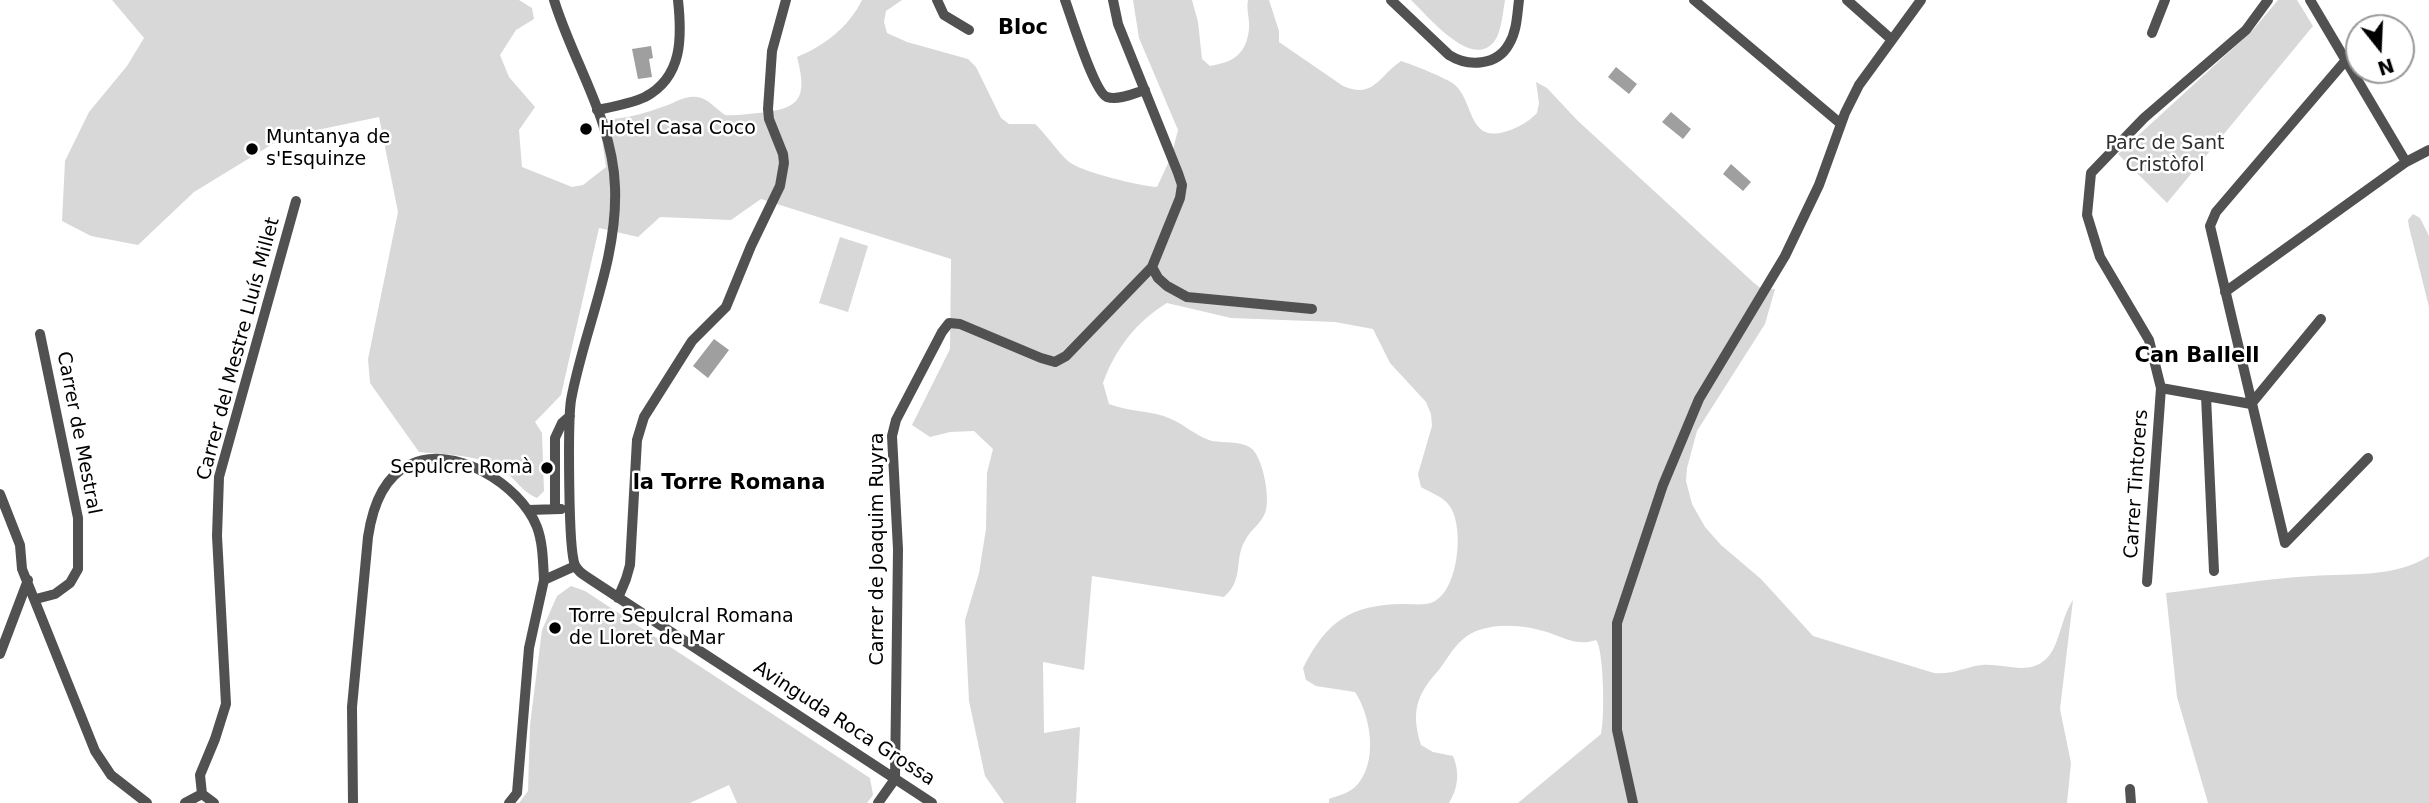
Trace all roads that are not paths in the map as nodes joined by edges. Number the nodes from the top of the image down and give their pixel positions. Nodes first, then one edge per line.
1 (554, 0) edge
2 (678, 0) edge
3 (786, 0) edge
4 (937, 0) edge
5 (1065, 0) edge
6 (1113, 0) edge
7 (1391, 0) edge
8 (1519, 0) edge
9 (1694, 0) edge
10 (1847, 0) edge
11 (1921, 0) edge
12 (2164, 0) edge
13 (2267, 0) edge
14 (2310, 0) edge
15 (969, 30) dead end
16 (2152, 33) dead end
17 (1891, 39) junction
18 (2345, 58) edge
19 (2345, 61) edge
20 (2360, 84) edge
21 (1145, 90) junction
22 (597, 110) junction
23 (1841, 124) junction
24 (2429, 150) edge
25 (2406, 162) junction
26 (296, 201) dead end
27 (1152, 267) junction
28 (2225, 292) junction
29 (1312, 309) dead end
30 (2321, 319) dead end
31 (40, 334) dead end
32 (2161, 388) junction
33 (2206, 396) junction
34 (2251, 404) junction
35 (570, 416) junction
36 (2368, 458) dead end
37 (0, 494) edge
38 (555, 509) junction
39 (528, 510) junction
40 (570, 510) junction
41 (575, 566) junction
42 (2214, 571) dead end
43 (28, 580) junction
44 (544, 580) junction
45 (2147, 582) dead end
46 (618, 598) junction
47 (36, 599) junction
48 (0, 654) edge
49 (895, 779) junction
50 (2130, 789) dead end
51 (202, 794) junction
52 (147, 803) edge
53 (185, 803) edge
54 (214, 803) edge
55 (353, 803) edge
56 (509, 803) edge
57 (878, 803) edge
58 (932, 803) edge
59 (1633, 803) edge
60 (2132, 803) edge

1 - 22 street
2 - 22 street
3 - 46 street
4 - 15 street
5 - 21 street
6 - 21 street, Carrer de Joaquim Ruyra
7 - 8 street
9 - 23 street
10 - 17 street
11 - 17 street
12 - 16 street
13 - 32 street, Carrer Tintorers
14 - 18 street
17 - 23 street
19 - 28 street
20 - 25 street
21 - 27 street, Carrer de Joaquim Ruyra
22 - 35 street
23 - 59 street
24 - 25 street
25 - 28 street
26 - 51 street, Carrer del Mestre Lluís Millet
27 - 29 street
27 - 49 street, Carrer de Joaquim Ruyra
28 - 34 street
30 - 34 street
31 - 47 street, Carrer de Mestral
32 - 33 street
32 - 45 street, Carrer Tintorers
33 - 34 street
33 - 42 street
34 - 36 street
35 - 38 street
35 - 40 street
37 - 43 street
38 - 39 street
38 - 40 street
39 - 44 street
39 - 55 street
40 - 41 street
41 - 44 street
41 - 46 street, Avinguda Roca Grossa
43 - 47 street
43 - 48 street
44 - 56 street
46 - 49 street, Avinguda Roca Grossa
47 - 52 street
49 - 57 street
49 - 58 street, Avinguda Roca Grossa
50 - 60 street
51 - 53 street
51 - 54 street

